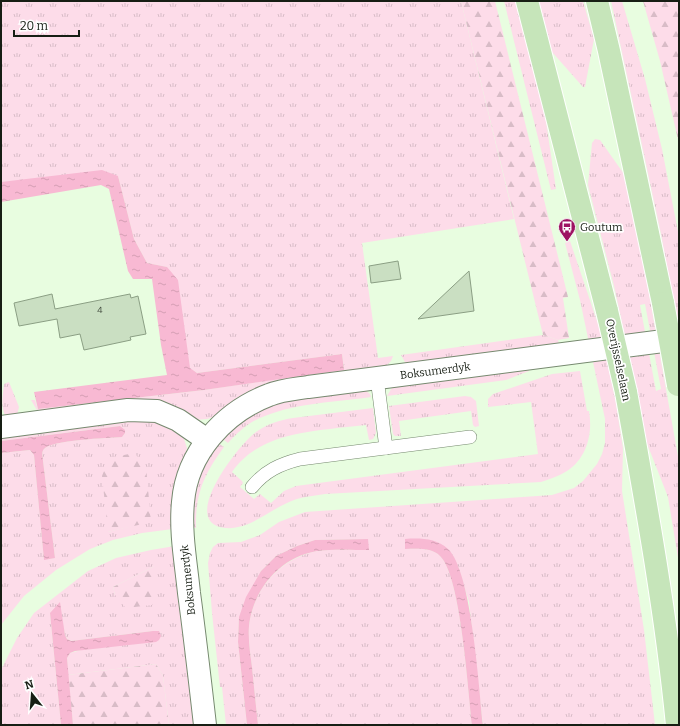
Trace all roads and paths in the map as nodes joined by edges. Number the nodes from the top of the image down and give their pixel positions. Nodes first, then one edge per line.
1 (527, 1) edge
2 (597, 1) edge
3 (679, 339) edge
4 (377, 378) junction
5 (678, 389) edge
6 (1, 427) edge
7 (470, 437) dead end
8 (207, 440) junction
9 (386, 448) junction
10 (252, 487) dead end
11 (205, 725) edge
12 (677, 725) edge

1 - 12 main road, Overijsselselaan, bridge
2 - 5 main road, bridge
3 - 4 street, Boksumerdyk
4 - 8 street, Boksumerdyk
4 - 9 lane
6 - 8 street
7 - 9 lane
8 - 11 street, Boksumerdyk
9 - 10 lane

